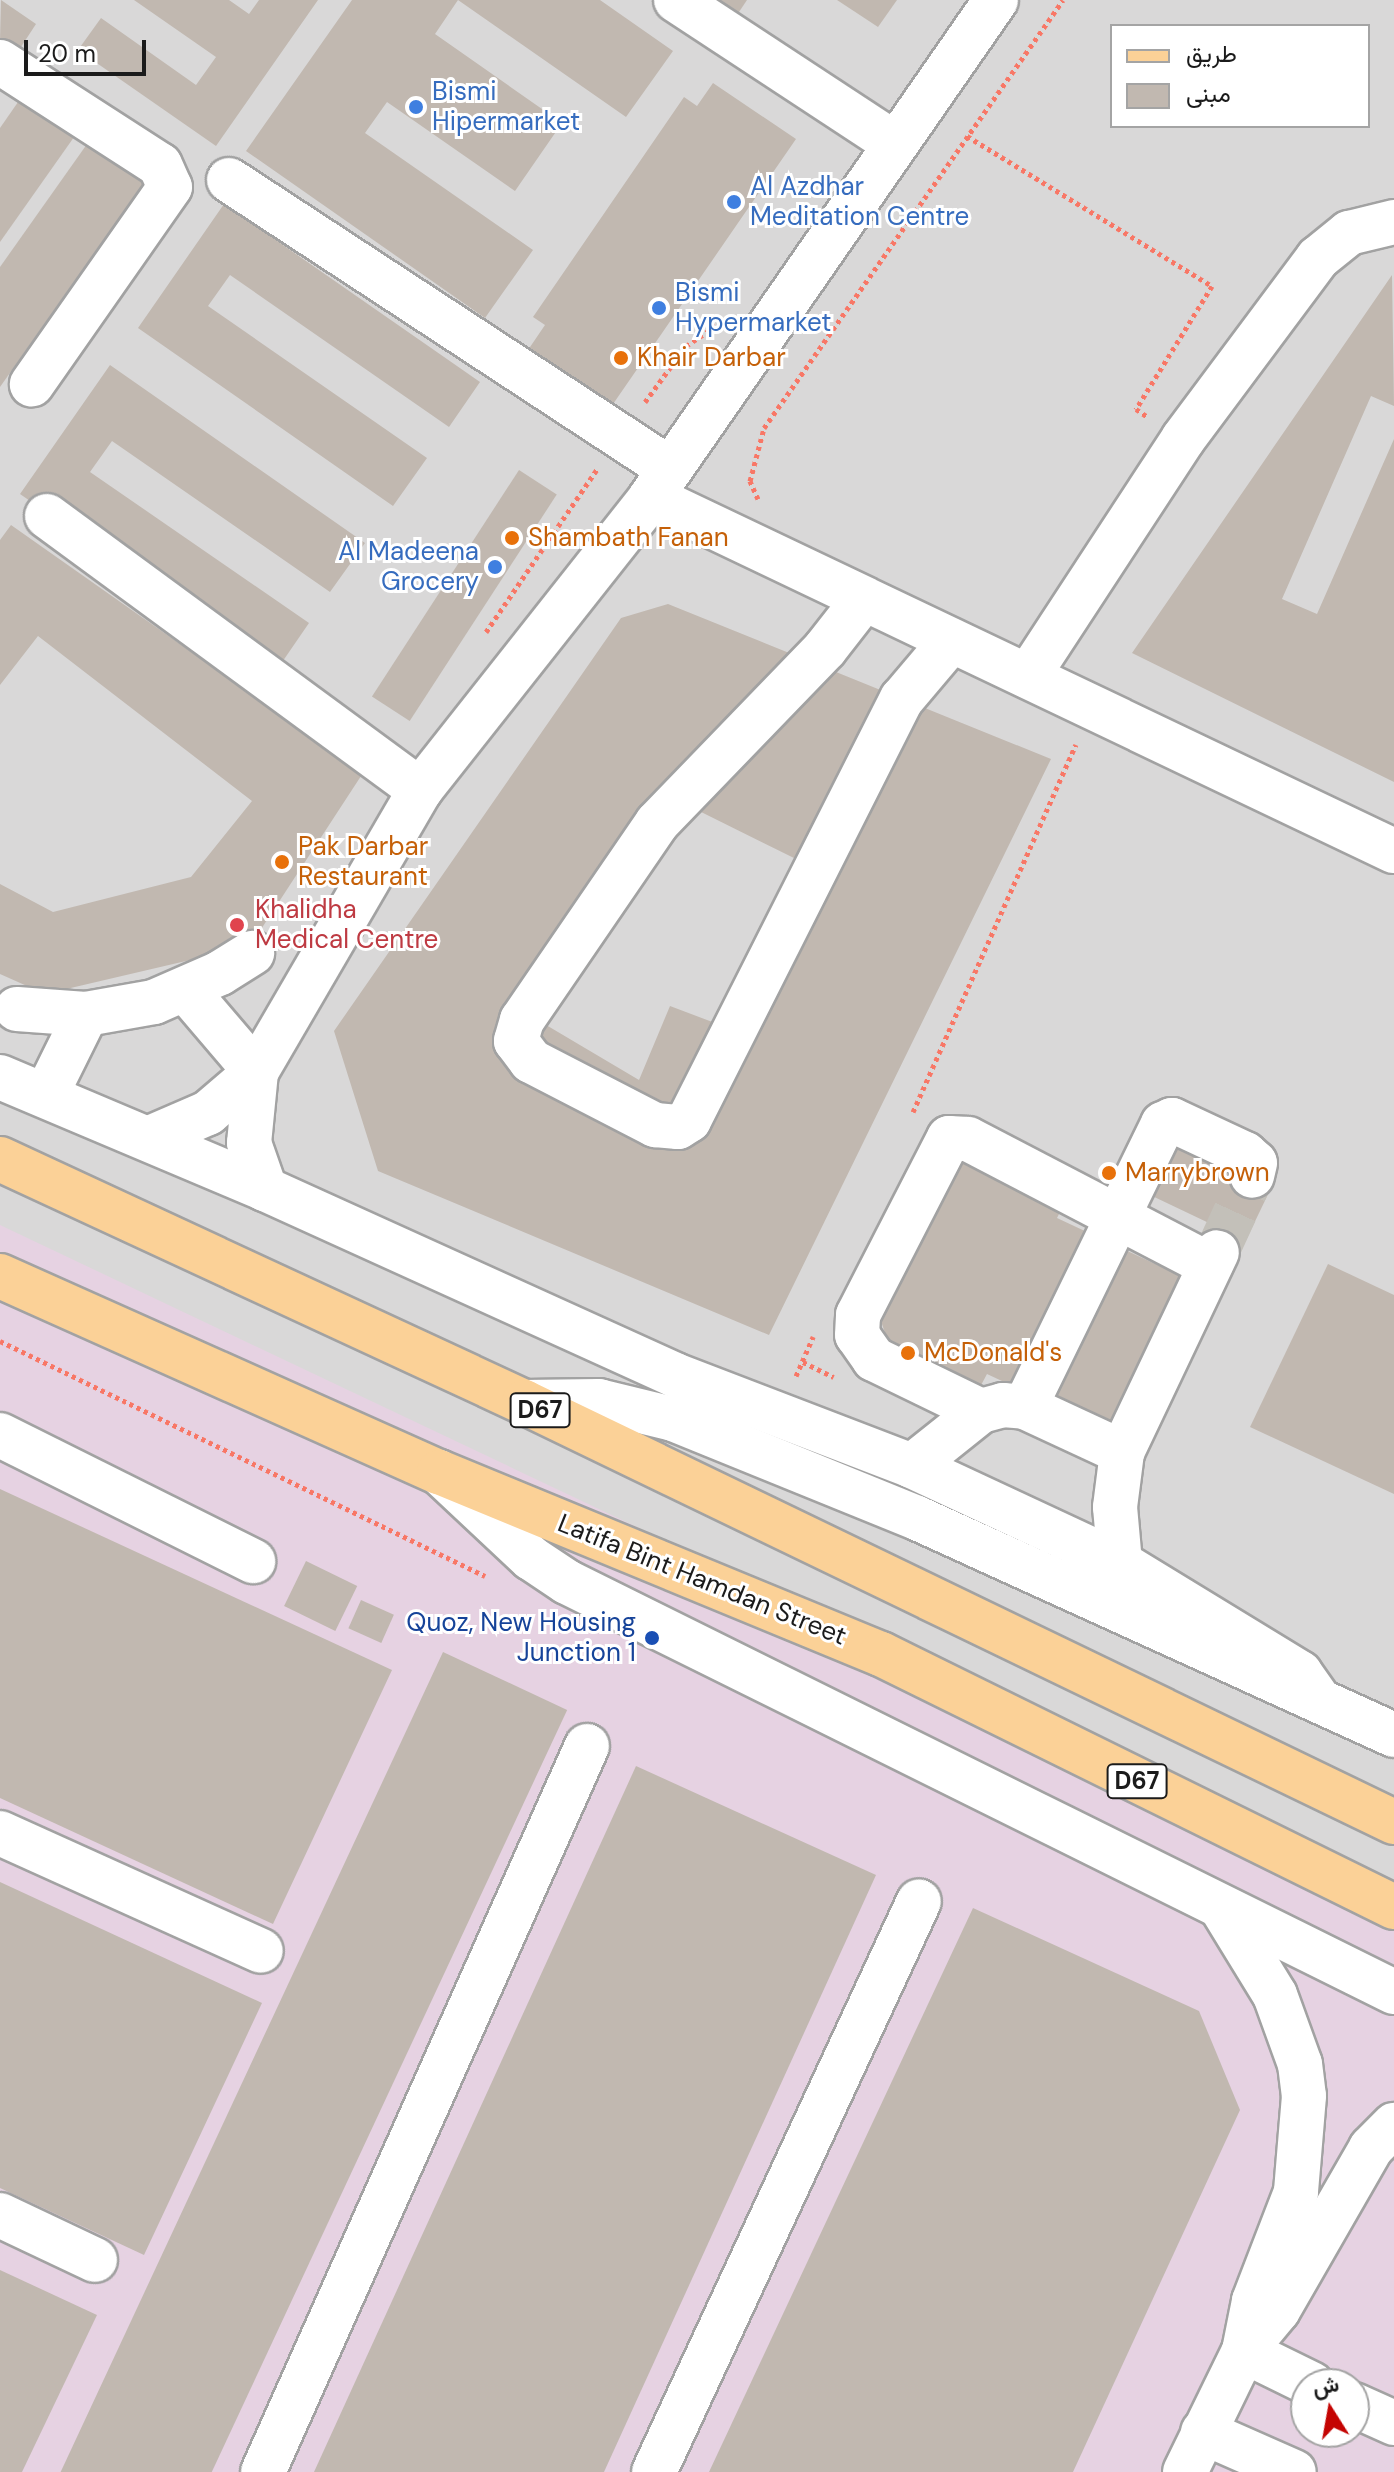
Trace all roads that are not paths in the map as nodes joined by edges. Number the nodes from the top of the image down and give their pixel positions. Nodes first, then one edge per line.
1 (676, 0) edge
2 (996, 0) edge
3 (0, 62) edge
4 (895, 144) junction
5 (229, 180) dead end
6 (1392, 218) edge
7 (32, 384) dead end
8 (660, 483) junction
9 (47, 516) dead end
10 (864, 599) junction
11 (951, 641) junction
12 (1028, 676) junction
13 (420, 790) junction
14 (1394, 851) edge
15 (252, 953) dead end
16 (186, 990) junction
17 (17, 1009) dead end
18 (86, 1014) junction
19 (256, 1072) junction
20 (0, 1077) edge
21 (46, 1095) junction
22 (150, 1138) junction
23 (0, 1159) edge
24 (1252, 1176) dead end
25 (265, 1189) junction
26 (1117, 1216) junction
27 (0, 1276) edge
28 (524, 1402) junction
29 (1025, 1407) junction
30 (981, 1411) junction
31 (0, 1435) edge
32 (1122, 1452) junction
33 (912, 1466) junction
34 (439, 1472) junction
35 (253, 1561) dead end
36 (1120, 1563) junction
37 (1318, 1699) junction
38 (1394, 1735) edge
39 (587, 1746) dead end
40 (1394, 1822) edge
41 (0, 1833) edge
42 (919, 1901) dead end
43 (1217, 1901) junction
44 (1394, 1907) edge
45 (261, 1951) dead end
46 (1394, 1992) edge
47 (1394, 2125) edge
48 (0, 2215) edge
49 (95, 2260) dead end
50 (1244, 2351) junction
51 (1290, 2374) edge
52 (1370, 2412) edge
53 (1394, 2423) edge
54 (1203, 2432) junction
55 (263, 2472) edge
56 (654, 2472) edge
57 (1185, 2472) edge
58 (1294, 2472) edge

1 - 4 street
2 - 4 street
3 - 7 street
4 - 8 street
5 - 8 street
6 - 12 street
8 - 10 street
8 - 13 street
9 - 13 street
10 - 11 street
10 - 11 street
11 - 12 street
12 - 14 street
13 - 19 street
15 - 16 street
16 - 18 street
16 - 19 street
17 - 18 street
18 - 21 street
19 - 22 street
19 - 25 street
20 - 21 street
21 - 22 street
22 - 25 street
23 - 28 main road, D67
24 - 26 street
25 - 33 street
26 - 29 street
26 - 30 street
26 - 32 street
27 - 34 main road, Latifa Bint Hamdan Street / D67
28 - 37 street
28 - 40 main road, D67
29 - 30 street
29 - 32 street
30 - 33 street
31 - 35 street
32 - 36 street
33 - 36 street
34 - 43 street
34 - 44 main road, Latifa Bint Hamdan Street / D67
36 - 37 street
37 - 38 street
39 - 55 street
41 - 45 street
42 - 56 street
43 - 46 street
43 - 50 street
47 - 50 street
48 - 49 street
50 - 51 street
50 - 54 street
52 - 53 street
54 - 57 street
54 - 58 street

